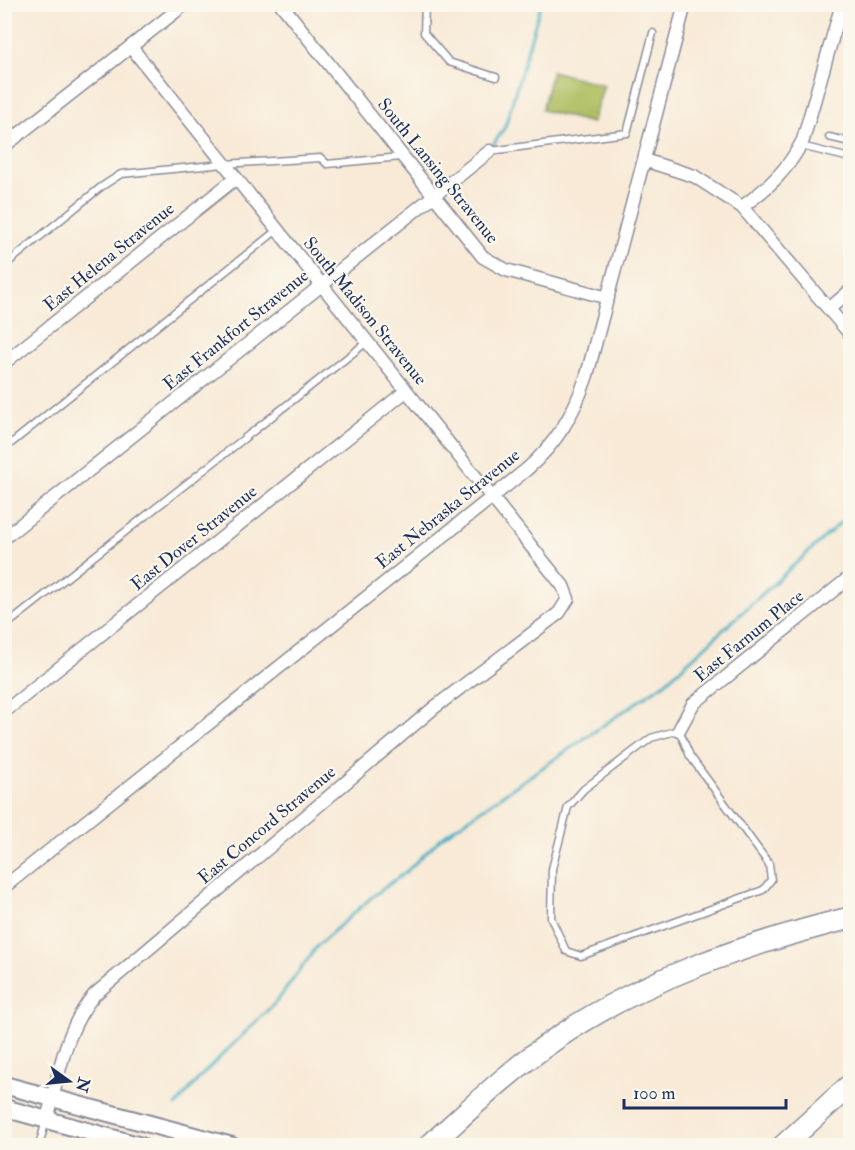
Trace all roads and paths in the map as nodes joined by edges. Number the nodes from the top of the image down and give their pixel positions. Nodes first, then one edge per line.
1 (184, 4) edge
2 (281, 4) edge
3 (425, 4) edge
4 (685, 4) edge
5 (842, 4) edge
6 (653, 33) dead end
7 (131, 47) junction
8 (496, 77) dead end
9 (4, 125) edge
10 (829, 137) dead end
11 (15, 138) junction
12 (850, 142) edge
13 (4, 146) edge
14 (800, 146) junction
15 (490, 151) joint
16 (402, 157) junction
17 (850, 158) edge
18 (644, 160) junction
19 (224, 164) junction
20 (236, 178) junction
21 (432, 195) junction
22 (742, 207) junction
23 (277, 230) junction
24 (4, 266) edge
25 (321, 284) junction
26 (850, 291) edge
27 (608, 298) junction
28 (830, 308) junction
29 (850, 334) edge
30 (367, 342) junction
31 (4, 363) edge
32 (406, 391) junction
33 (4, 449) edge
34 (491, 497) junction
35 (4, 538) edge
36 (850, 578) edge
37 (568, 599) joint
38 (4, 627) edge
39 (4, 712) edge
40 (679, 730) junction
41 (4, 887) edge
42 (850, 911) edge
43 (841, 920) edge
44 (4, 1085) edge
45 (850, 1085) edge
46 (53, 1098) junction
47 (4, 1108) edge
48 (47, 1120) junction
49 (39, 1146) edge
50 (141, 1146) edge
51 (232, 1146) edge
52 (429, 1146) edge
53 (783, 1146) edge

1 - 7 street
2 - 16 street, South Lansing Stravenue
3 - 8 lane
4 - 18 street, East Nebraska Stravenue
5 - 14 street
6 - 15 lane
7 - 11 street
7 - 19 street, South Madison Stravenue
9 - 11 street
10 - 12 lane
11 - 13 street
14 - 17 lane
14 - 22 street
15 - 21 street, East Frankfort Stravenue
16 - 19 lane
16 - 21 street, South Lansing Stravenue
18 - 22 street
18 - 27 street, East Nebraska Stravenue
19 - 20 street, South Madison Stravenue
19 - 24 lane
20 - 23 street, South Madison Stravenue
20 - 31 street, East Helena Stravenue
21 - 25 street, East Frankfort Stravenue
21 - 27 street, South Lansing Stravenue
22 - 28 street
23 - 25 street, South Madison Stravenue
23 - 33 lane
25 - 30 street, South Madison Stravenue
25 - 35 street, East Frankfort Stravenue
26 - 28 street
27 - 34 street, East Nebraska Stravenue
28 - 29 street
30 - 32 street, South Madison Stravenue
30 - 38 lane
32 - 34 street, South Madison Stravenue
32 - 39 street, East Dover Stravenue
34 - 37 street, South Madison Stravenue
34 - 41 street, East Nebraska Stravenue
36 - 40 street, East Farnum Place
37 - 46 street, East Concord Stravenue
40 - 40 lane
42 - 43 highway
43 - 52 highway
44 - 46 main road
45 - 53 highway
46 - 48 street, East Concord Stravenue
46 - 51 main road
47 - 48 main road
48 - 49 lane
48 - 50 main road

